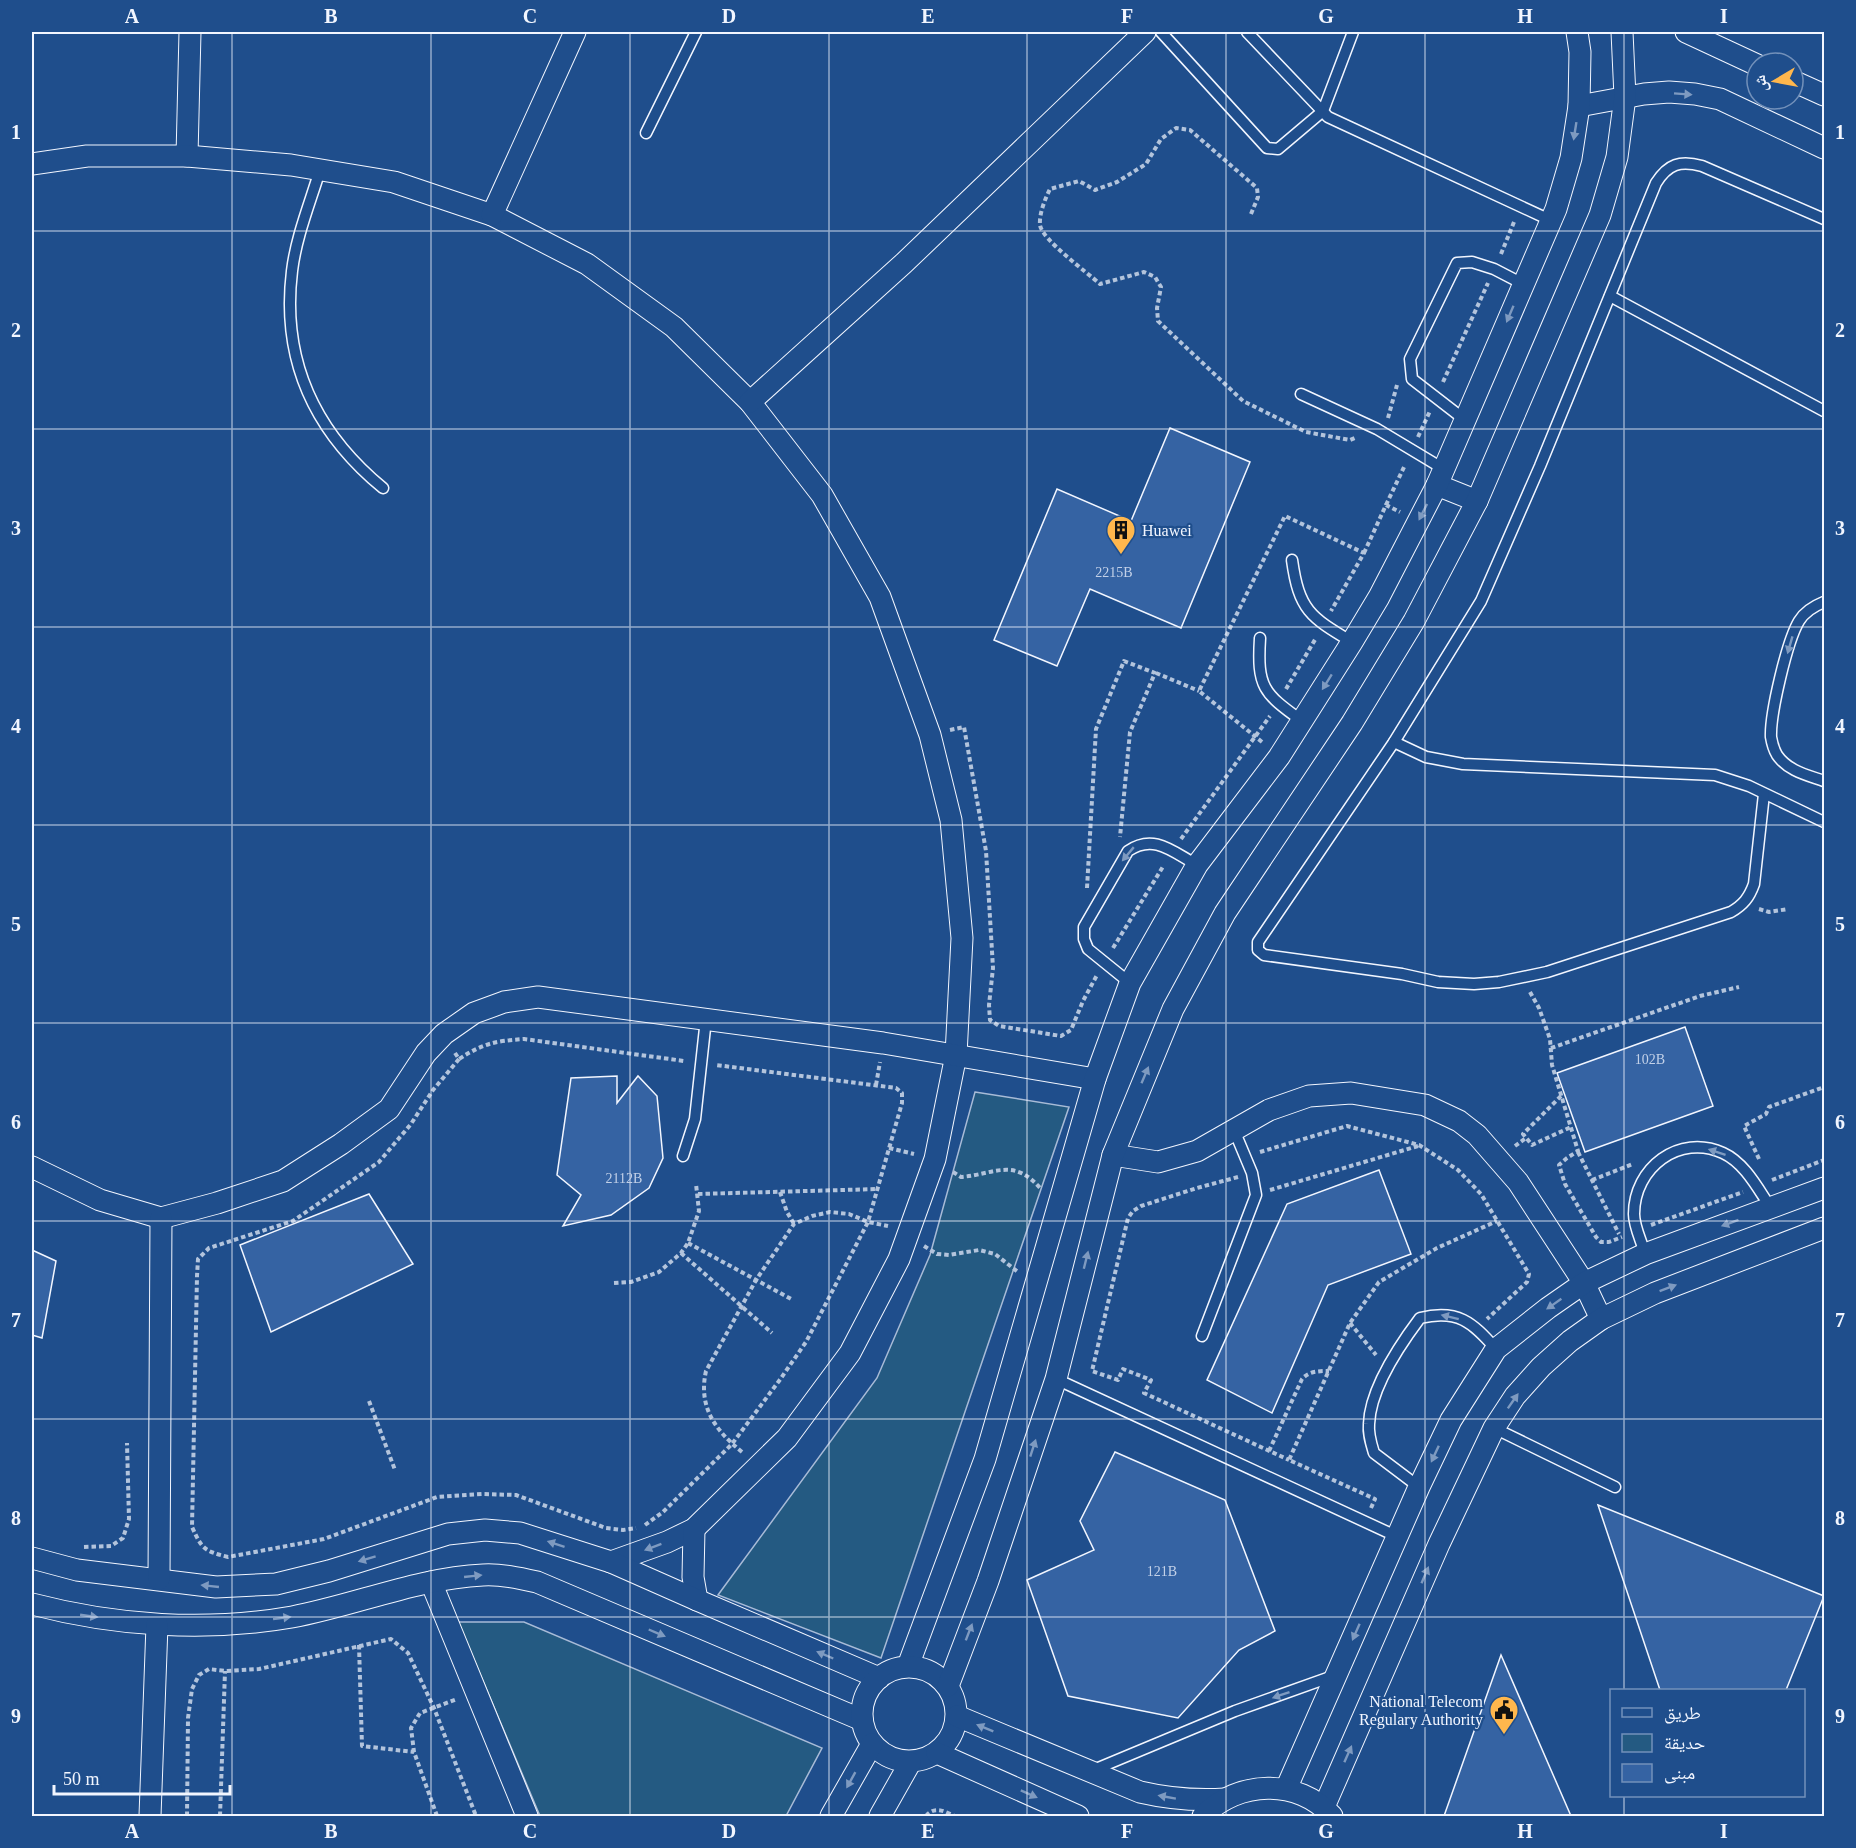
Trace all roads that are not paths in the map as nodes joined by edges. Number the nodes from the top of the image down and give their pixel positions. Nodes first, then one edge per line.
1 (190, 32) edge
2 (574, 32) edge
3 (696, 32) edge
4 (1145, 32) edge
5 (1161, 32) edge
6 (1247, 32) edge
7 (1353, 32) edge
8 (1577, 32) edge
9 (1622, 32) edge
10 (1686, 32) edge
11 (1745, 59) edge
12 (1805, 86) edge
13 (1824, 95) edge
14 (1625, 98) junction
15 (1579, 106) junction
16 (1323, 111) junction
17 (645, 133) dead end
18 (1824, 148) edge
19 (187, 156) junction
20 (32, 164) edge
21 (320, 170) junction
22 (492, 215) junction
23 (1824, 219) edge
24 (1551, 220) junction
25 (1522, 284) junction
26 (1610, 296) junction
27 (1301, 394) dead end
28 (750, 402) junction
29 (1824, 411) edge
30 (1465, 420) junction
31 (1439, 476) junction
32 (383, 488) dead end
33 (1477, 501) junction
34 (1292, 560) dead end
35 (1824, 602) edge
36 (1260, 638) dead end
37 (1352, 642) junction
38 (1302, 722) junction
39 (1394, 742) junction
40 (1824, 781) edge
41 (1764, 794) junction
42 (1824, 822) edge
43 (1197, 865) junction
44 (1130, 983) junction
45 (706, 1019) junction
46 (956, 1055) junction
47 (1095, 1079) junction
48 (1234, 1130) junction
49 (1113, 1155) junction
50 (683, 1156) dead end
51 (32, 1167) edge
52 (1824, 1188) edge
53 (1771, 1208) junction
54 (162, 1218) junction
55 (1824, 1228) edge
56 (1645, 1254) junction
57 (1584, 1283) junction
58 (1601, 1318) junction
59 (1202, 1336) dead end
60 (1496, 1349) junction
61 (1056, 1379) junction
62 (1494, 1428) junction
63 (1419, 1487) junction
64 (1614, 1487) dead end
65 (694, 1529) junction
66 (1398, 1537) junction
67 (32, 1558) edge
68 (611, 1562) junction
69 (159, 1579) junction
70 (431, 1582) junction
71 (697, 1600) junction
72 (32, 1604) edge
73 (157, 1625) junction
74 (908, 1666) junction
75 (1336, 1675) junction
76 (879, 1678) junction
77 (948, 1686) junction
78 (957, 1716) junction
79 (862, 1720) junction
80 (872, 1744) junction
81 (937, 1753) junction
82 (910, 1762) junction
83 (1090, 1771) junction
84 (1286, 1789) junction
85 (1225, 1799) junction
86 (1328, 1812) edge
87 (150, 1816) edge
88 (527, 1816) edge
89 (831, 1816) edge
90 (880, 1816) edge
91 (1078, 1816) edge
92 (1203, 1816) edge

1 - 19 street
2 - 22 street
3 - 17 lane
4 - 28 street
5 - 16 lane
6 - 16 lane
7 - 16 lane
8 - 15 street
9 - 14 street
10 - 11 street
12 - 13 street
14 - 15 street
14 -> 18 street
14 - 33 street
15 -> 24 street
16 - 24 lane
19 - 20 street
19 - 21 street
21 - 22 street
21 - 32 lane
22 - 28 street
23 - 26 lane
24 - 25 street
25 -> 30 street
25 - 30 lane
26 - 29 lane
26 - 39 lane
27 - 31 lane
28 - 46 street
30 - 31 street
31 - 33 street
31 -> 37 street
49 -> 33 street
34 - 37 lane
35 -> 40 lane
36 - 38 lane
37 -> 38 street
38 - 43 street
39 - 41 lane
39 - 41 lane
41 - 42 lane
43 - 44 street
43 -> 44 lane
44 - 47 street
45 - 46 street
45 - 50 lane
45 - 54 street
46 - 47 street
46 - 65 street
47 - 74 street
48 - 49 street
48 - 57 street
48 - 59 lane
61 -> 49 street
51 - 54 street
52 - 53 street
53 -> 56 street
53 -> 56 lane
54 - 69 street
58 -> 55 street
56 - 57 street
57 - 58 street
57 -> 60 street
62 -> 58 street
60 -> 63 street
60 -> 63 lane
61 - 66 lane
77 -> 61 street
62 - 64 lane
86 -> 62 street
63 - 66 street
65 -> 68 street
65 - 71 street
66 -> 75 street
67 - 69 street
68 -> 69 street
68 - 71 street
73 -> 70 street
70 -> 79 street
70 - 88 street
76 -> 71 street
72 -> 73 street
73 - 87 street
74 - 76 street
74 - 77 street
75 -> 83 lane
75 - 84 street
76 - 79 street
77 - 78 street
78 - 81 street
83 -> 78 street
79 - 80 street
80 - 82 street
80 -> 89 street
81 - 82 street
81 -> 91 street
82 - 90 street
85 -> 83 street
84 - 85 street
84 - 86 street
85 - 92 street

